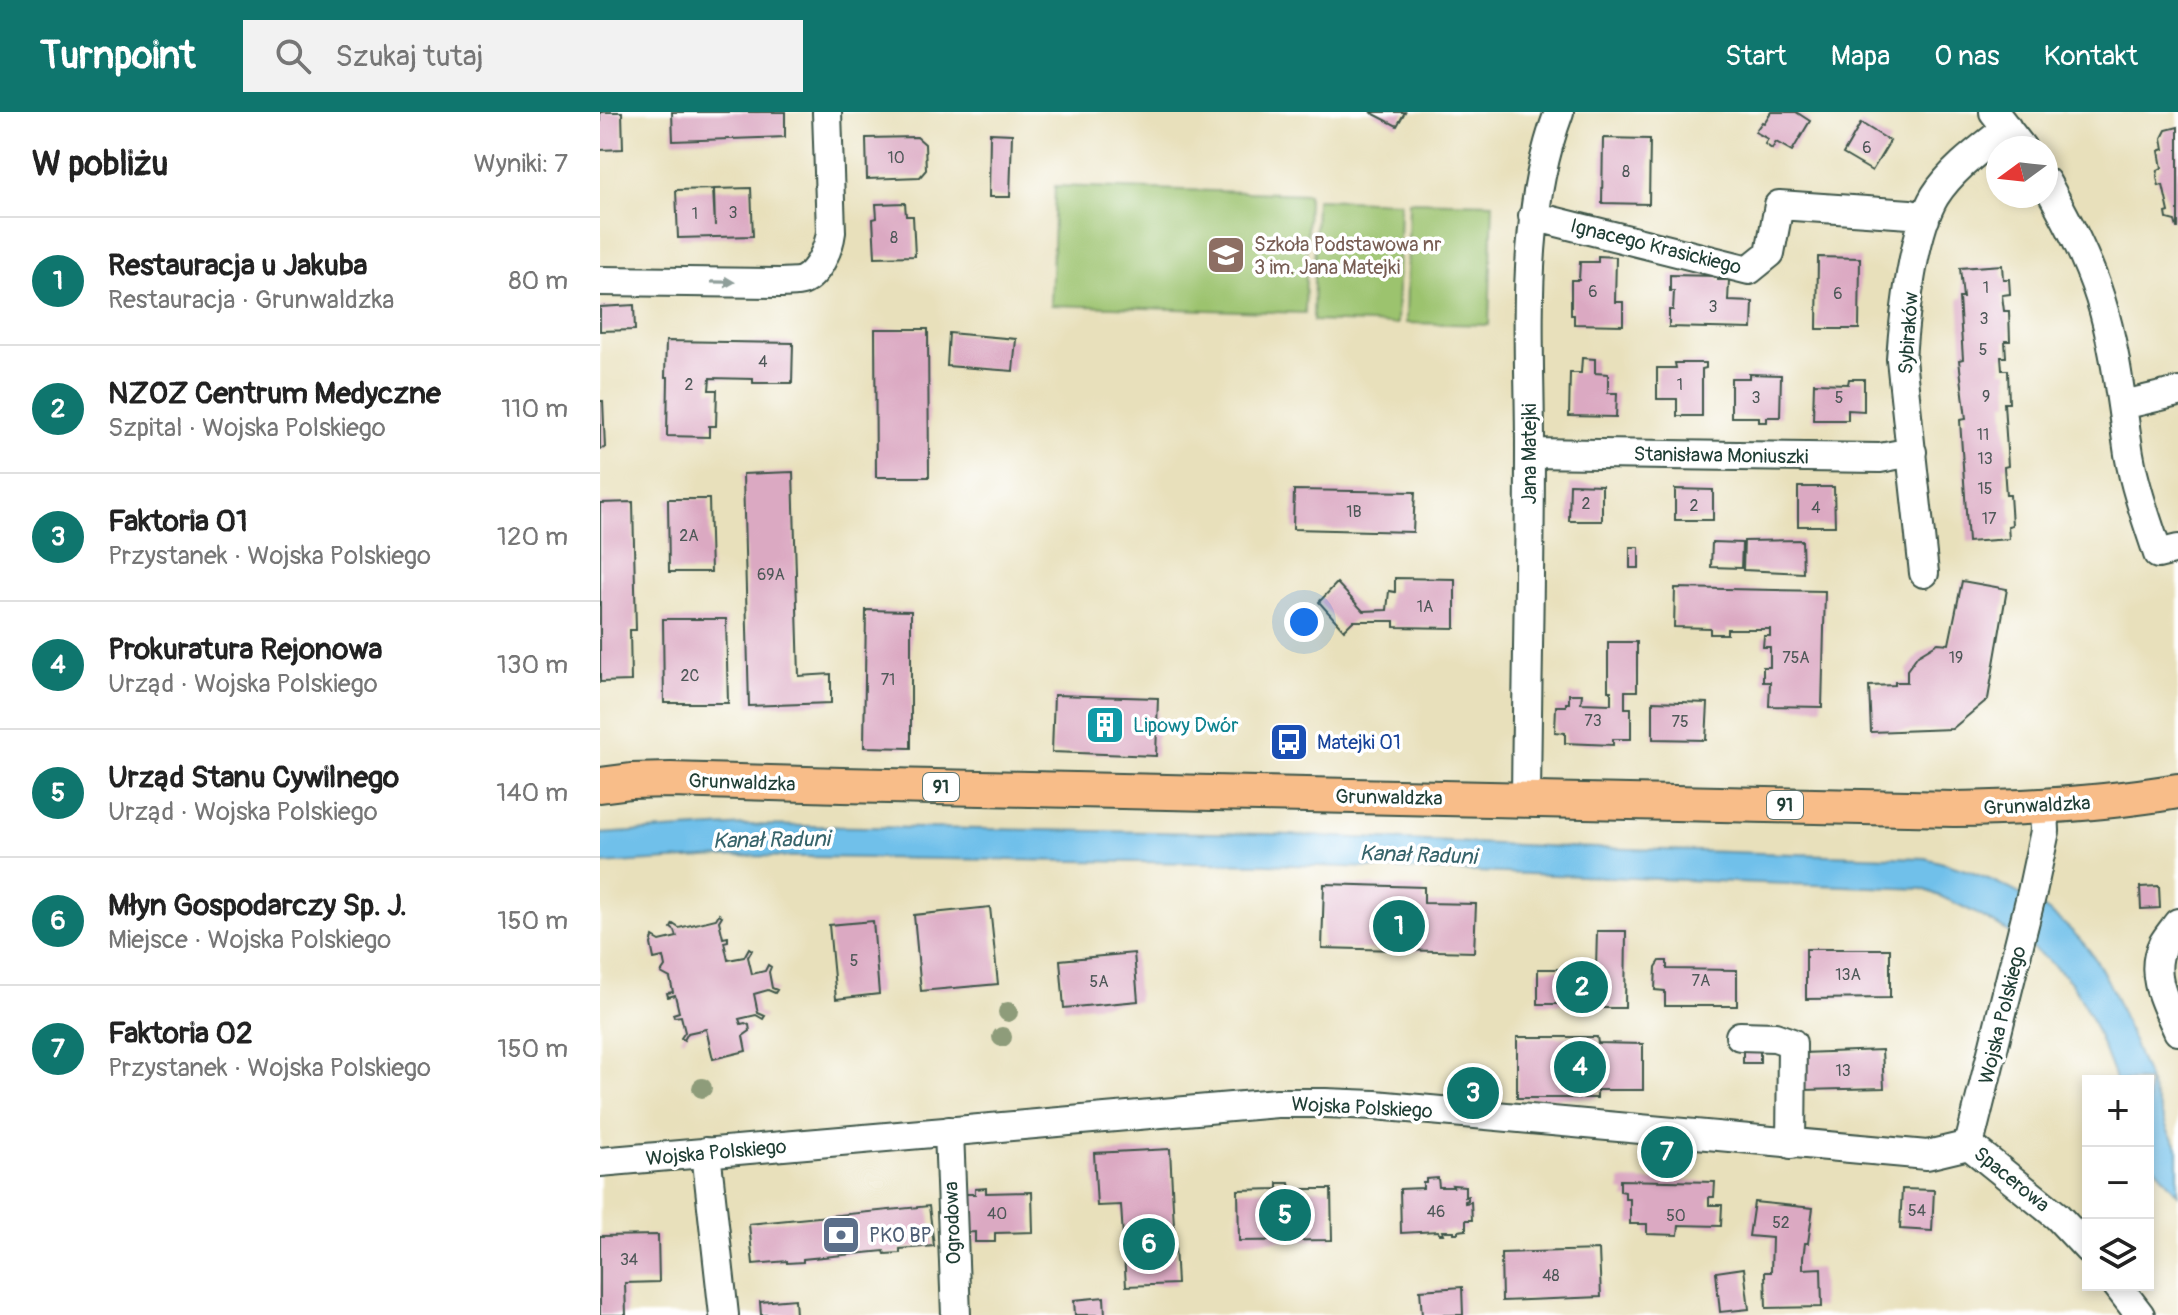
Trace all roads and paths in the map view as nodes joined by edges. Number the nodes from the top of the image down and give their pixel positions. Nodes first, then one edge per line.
1 (827, 112) edge
2 (1559, 112) edge
3 (2008, 129) edge
4 (2058, 204) edge
5 (1533, 216) junction
6 (1925, 219) junction
7 (600, 281) edge
8 (2178, 392) edge
9 (2123, 405) junction
10 (1912, 452) junction
11 (1530, 453) junction
12 (2178, 549) edge
13 (1924, 573) dead end
14 (600, 785) edge
15 (2178, 791) edge
16 (1526, 800) junction
17 (2044, 808) junction
18 (2178, 923) edge
19 (2178, 1031) edge
20 (1740, 1036) dead end
21 (949, 1131) junction
22 (1791, 1144) junction
23 (1969, 1145) junction
24 (706, 1152) junction
25 (600, 1162) edge
26 (2082, 1243) edge
27 (2122, 1291) edge
28 (724, 1315) edge
29 (956, 1315) edge
30 (2140, 1315) edge

7 -> 1 street
2 - 5 street, Jana Matejki
3 - 6 street, Sybiraków
4 - 9 street
5 - 6 street, Ignacego Krasickiego
5 - 11 street, Jana Matejki
6 - 10 street, Sybiraków
8 - 9 street
9 - 12 street
10 - 11 street, Stanisława Moniuszki
10 - 13 street, Sybiraków
11 - 16 street, Jana Matejki
14 - 16 main road, Grunwaldzka / 91
15 - 17 main road, Grunwaldzka / 91
16 - 17 main road, Grunwaldzka / 91
17 - 23 street, Wojska Polskiego
18 - 19 street
20 - 22 street
21 - 22 street, Wojska Polskiego
21 - 24 street, Wojska Polskiego
21 - 29 street, Ogrodowa
22 - 23 street, Wojska Polskiego
23 - 26 street, Spacerowa
24 - 25 street, Wojska Polskiego
24 - 28 street
27 - 30 street

